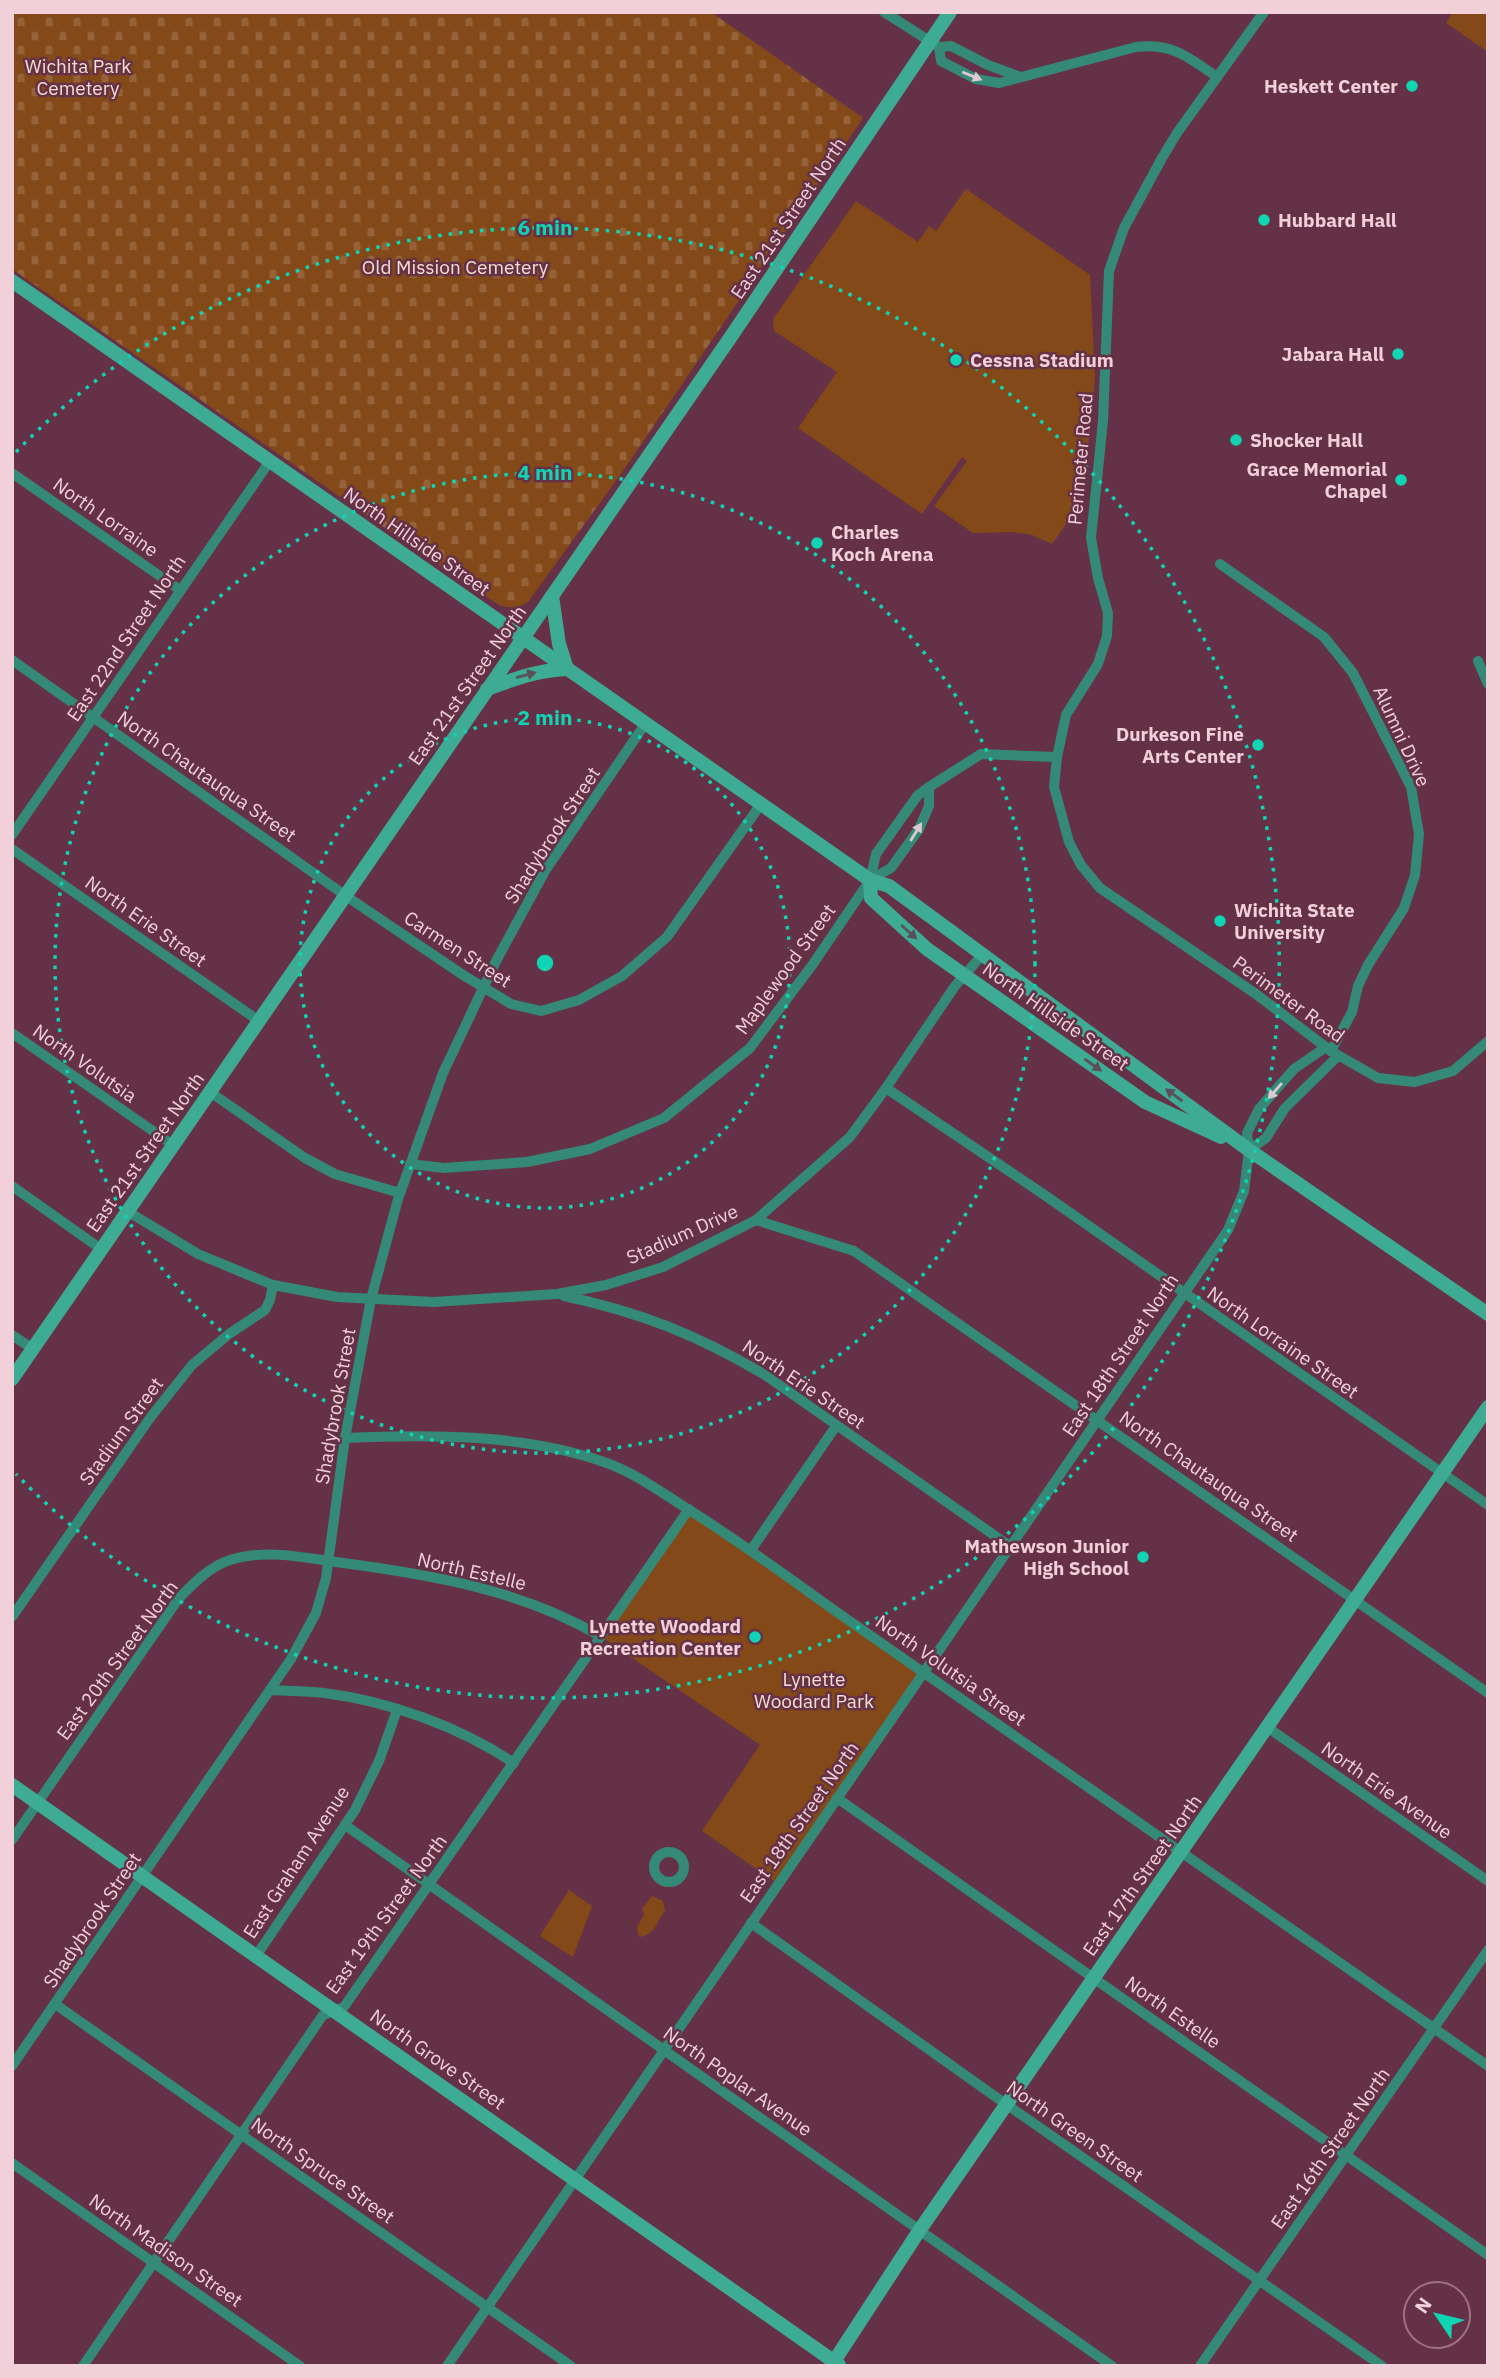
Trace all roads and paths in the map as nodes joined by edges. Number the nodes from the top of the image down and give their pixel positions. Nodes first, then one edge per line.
1 (884, 12) edge
2 (950, 12) edge
3 (1264, 12) edge
4 (935, 44) junction
5 (1018, 76) junction
6 (1217, 77) junction
7 (14, 285) edge
8 (270, 461) junction
9 (12, 473) edge
10 (1220, 564) dead end
11 (180, 590) junction
12 (552, 596) junction
13 (523, 638) junction
14 (12, 660) edge
15 (1478, 661) dead end
16 (567, 669) junction
17 (1488, 684) edge
18 (487, 689) junction
19 (93, 717) junction
20 (645, 724) junction
21 (1057, 757) junction
22 (929, 787) junction
23 (761, 804) junction
24 (12, 835) edge
25 (12, 849) edge
26 (870, 880) junction
27 (346, 896) junction
28 (983, 954) junction
29 (965, 975) junction
30 (483, 988) junction
31 (259, 1021) junction
32 (12, 1033) edge
33 (1488, 1041) edge
34 (1331, 1051) junction
35 (886, 1088) junction
36 (210, 1092) junction
37 (173, 1145) junction
38 (1249, 1150) junction
39 (410, 1164) junction
40 (12, 1186) edge
41 (400, 1193) junction
42 (127, 1211) junction
43 (756, 1220) junction
44 (101, 1249) junction
45 (273, 1285) junction
46 (557, 1294) junction
47 (1184, 1294) junction
48 (371, 1298) junction
49 (1488, 1314) edge
50 (12, 1335) edge
51 (33, 1349) junction
52 (12, 1379) edge
53 (1488, 1407) edge
54 (1098, 1419) junction
55 (836, 1426) junction
56 (345, 1438) junction
57 (1442, 1473) junction
58 (1488, 1505) edge
59 (689, 1509) junction
60 (1011, 1546) junction
61 (751, 1550) junction
62 (328, 1561) junction
63 (1355, 1600) junction
64 (12, 1617) edge
65 (600, 1636) junction
66 (924, 1672) junction
67 (271, 1690) junction
68 (1488, 1693) edge
69 (397, 1710) junction
70 (1267, 1727) junction
71 (514, 1763) junction
72 (12, 1785) edge
73 (837, 1798) junction
74 (37, 1803) junction
75 (345, 1825) junction
76 (12, 1840) edge
77 (1181, 1852) junction
78 (143, 1877) junction
79 (1488, 1881) edge
80 (430, 1885) junction
81 (751, 1923) junction
82 (1488, 1950) edge
83 (256, 1956) junction
84 (1094, 1978) junction
85 (55, 2004) junction
86 (335, 2011) junction
87 (1434, 2028) junction
88 (664, 2050) junction
89 (12, 2066) edge
90 (1488, 2066) edge
91 (1007, 2105) junction
92 (242, 2134) junction
93 (1346, 2157) junction
94 (12, 2164) edge
95 (575, 2180) junction
96 (919, 2231) junction
97 (1488, 2255) edge
98 (153, 2263) junction
99 (1260, 2281) junction
100 (487, 2307) junction
101 (835, 2364) edge
102 (83, 2366) edge
103 (300, 2366) edge
104 (447, 2366) edge
105 (571, 2366) edge
106 (1112, 2366) edge
107 (1200, 2366) edge
108 (1382, 2366) edge

1 - 4 street
2 - 4 main road, East 21st Street North
3 - 6 street, Perimeter Road
4 - 5 street
4 -> 5 street
4 - 12 main road, East 21st Street North
5 - 6 street
6 - 21 street, Perimeter Road
7 - 8 main road, North Hillside Street
8 - 11 street, East 22nd Street North
8 - 13 main road, North Hillside Street
9 - 11 street, North Lorraine
10 - 34 street, Alumni Drive
11 - 19 street, East 22nd Street North
12 - 13 main road, East 21st Street North
12 - 16 main road
13 - 16 main road, North Hillside Street
13 - 18 main road, East 21st Street North
14 - 19 street, North Chautauqua Street
15 - 17 street
18 -> 16 main road
16 - 20 main road, North Hillside Street
18 - 27 main road, East 21st Street North
19 - 24 street, East 22nd Street North
19 - 27 street, North Chautauqua Street
20 - 23 main road, North Hillside Street
20 - 30 street, Shadybrook Street
21 - 22 street
21 - 34 street, Perimeter Road
22 - 26 street
26 -> 22 street
23 - 26 main road, North Hillside Street
23 - 30 street, Carmen Street
25 - 31 street, North Erie Street
26 - 28 main road, North Hillside Street
26 -> 29 main road, North Hillside Street
26 - 39 street, Maplewood Street
27 - 30 street, Carmen Street
27 - 31 main road, East 21st Street North
28 - 29 street, Stadium Drive
38 -> 28 main road, North Hillside Street
29 - 35 street, Stadium Drive
29 -> 38 main road, North Hillside Street
30 - 39 street, Shadybrook Street
31 - 36 main road, East 21st Street North
32 - 37 street, North Volutsia
33 - 34 street, Perimeter Road
34 - 38 street, Alumni Drive
34 -> 38 street, Alumni Drive
35 - 43 street, Stadium Drive
35 - 47 street, North Lorraine Street
36 - 37 main road, East 21st Street North
36 - 41 street
37 - 42 main road, East 21st Street North
38 - 47 street, East 18th Street North
38 - 49 main road, North Hillside Street
39 - 41 street, Shadybrook Street
40 - 44 street
41 - 48 street, Shadybrook Street
42 - 44 main road, East 21st Street North
42 - 45 street
43 - 46 street, Stadium Drive
43 - 54 street, North Chautauqua Street
44 - 51 main road, East 21st Street North
45 - 48 street, Stadium Drive
45 - 64 street, Stadium Street
46 - 48 street, Stadium Drive
46 - 55 street, North Erie Street
47 - 54 street, East 18th Street North
47 - 57 street, North Lorraine Street
48 - 56 street, Shadybrook Street
50 - 51 street
51 - 52 main road, East 21st Street North
53 - 57 main road, East 17th Street North
54 - 60 street, East 18th Street North
54 - 63 street, North Chautauqua Street
55 - 60 street, North Erie Street
55 - 61 street
56 - 59 street, North Volutsia Street
56 - 62 street, Shadybrook Street
57 - 58 street, North Lorraine Street
57 - 63 main road, East 17th Street North
59 - 61 street, North Volutsia Street
59 - 65 street, East 19th Street North
60 - 66 street, East 18th Street North
61 - 66 street, North Volutsia Street
62 - 65 street, North Estelle
62 - 67 street, Shadybrook Street
62 - 74 street, East 20th Street North
63 - 68 street, North Chautauqua Street
63 - 70 main road, East 17th Street North
65 - 71 street, East 19th Street North
66 - 73 street, East 18th Street North
66 - 77 street, North Volutsia Street
67 - 69 street
67 - 78 street, Shadybrook Street
69 - 71 street
69 - 75 street, East Graham Avenue
70 - 77 main road, East 17th Street North
70 - 79 street, North Erie Avenue
71 - 80 street, East 19th Street North
72 - 74 main road, North Grove Street
73 - 81 street, East 18th Street North
73 - 84 street, North Estelle
74 - 76 street, East 20th Street North
74 - 78 main road, North Grove Street
75 - 80 street, North Poplar Avenue
75 - 83 street, East Graham Avenue
77 - 84 main road, East 17th Street North
77 - 87 street, North Volutsia Street
78 - 83 main road, North Grove Street
78 - 85 street, Shadybrook Street
80 - 86 street, East 19th Street North
80 - 88 street, North Poplar Avenue
81 - 88 street, East 18th Street North
81 - 91 street, North Green Street
82 - 87 street, East 16th Street North
83 - 86 main road, North Grove Street
84 - 91 main road, East 17th Street North
84 - 93 street, North Estelle
85 - 89 street, Shadybrook Street
85 - 92 street, North Spruce Street
86 - 92 street, East 19th Street North
86 - 95 main road, North Grove Street
87 - 90 street, North Volutsia Street
87 - 93 street, East 16th Street North
88 - 95 street, East 18th Street North
88 - 96 street, North Poplar Avenue
91 - 96 main road, East 17th Street North
91 - 99 street, North Green Street
92 - 98 street, East 19th Street North
92 - 100 street, North Spruce Street
93 - 97 street, North Estelle
93 - 99 street, East 16th Street North
94 - 98 street, North Madison Street
95 - 100 street, East 18th Street North
95 - 101 main road, North Grove Street
96 - 101 main road, East 17th Street North
96 - 106 street, North Poplar Avenue
98 - 102 street, East 19th Street North
98 - 103 street, North Madison Street
99 - 107 street, East 16th Street North
99 - 108 street, North Green Street
100 - 104 street, East 18th Street North
100 - 105 street, North Spruce Street

